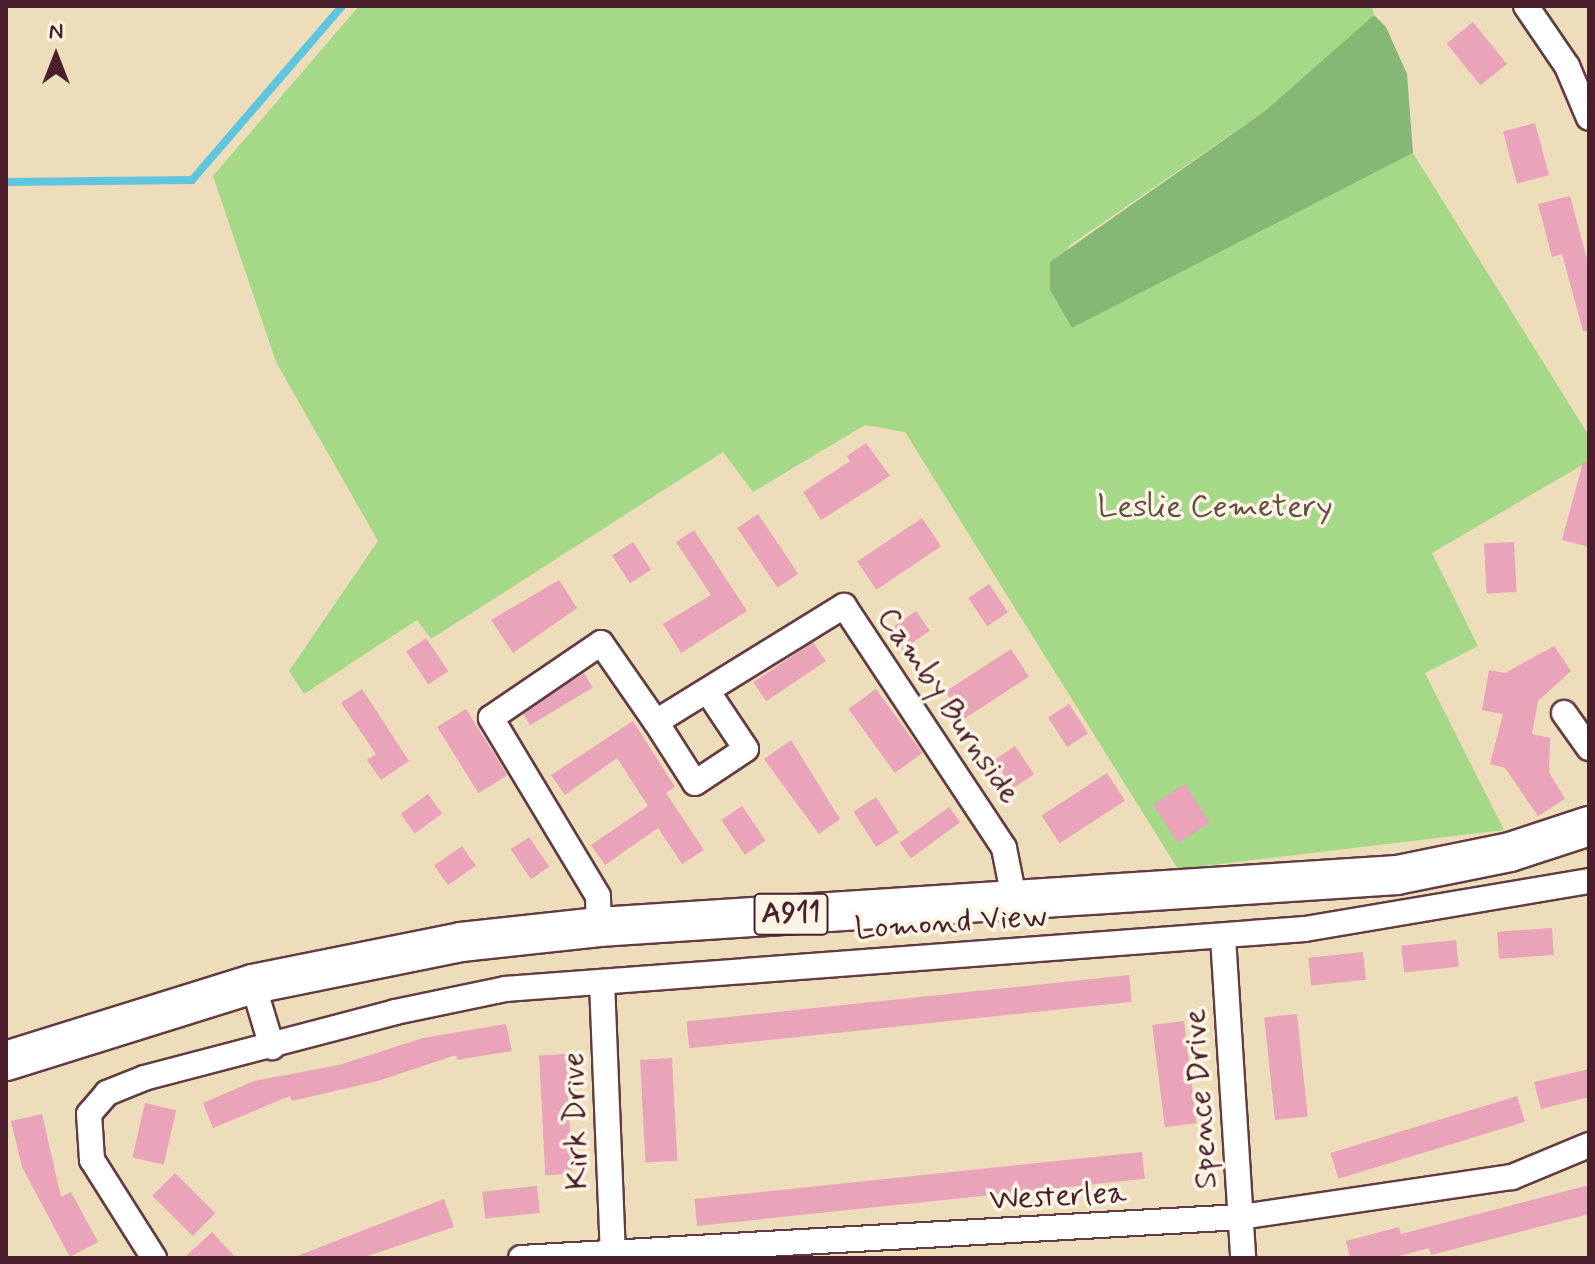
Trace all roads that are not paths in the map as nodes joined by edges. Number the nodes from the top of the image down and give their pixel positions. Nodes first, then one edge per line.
1 (1526, 6) edge
2 (1589, 118) edge
3 (708, 692) junction
4 (1564, 713) dead end
5 (656, 722) junction
6 (1589, 748) edge
7 (1588, 828) edge
8 (1589, 881) edge
9 (1015, 903) junction
10 (599, 927) junction
11 (1223, 937) junction
12 (602, 982) junction
13 (253, 984) junction
14 (272, 1047) junction
15 (6, 1061) edge
16 (1589, 1145) edge
17 (1241, 1217) junction
18 (613, 1254) edge
19 (154, 1258) edge
20 (521, 1258) edge
21 (1243, 1258) edge

1 - 2 street
3 - 5 street, Camby Burnside
3 - 5 street
3 - 9 street, Camby Burnside
4 - 6 street
5 - 10 street
7 - 9 main road, A911
8 - 11 street, Lomond View
9 - 10 main road, A911
10 - 13 main road, A911
11 - 12 street, Lomond View
11 - 17 street, Spence Drive
12 - 14 street, Lomond View
12 - 18 street, Kirk Drive
13 - 14 street
13 - 15 main road, A911
14 - 19 street, Lomond View
16 - 17 street, Westerlea
17 - 18 street, Westerlea
17 - 21 street, Spence Drive
18 - 20 street, Westerlea

